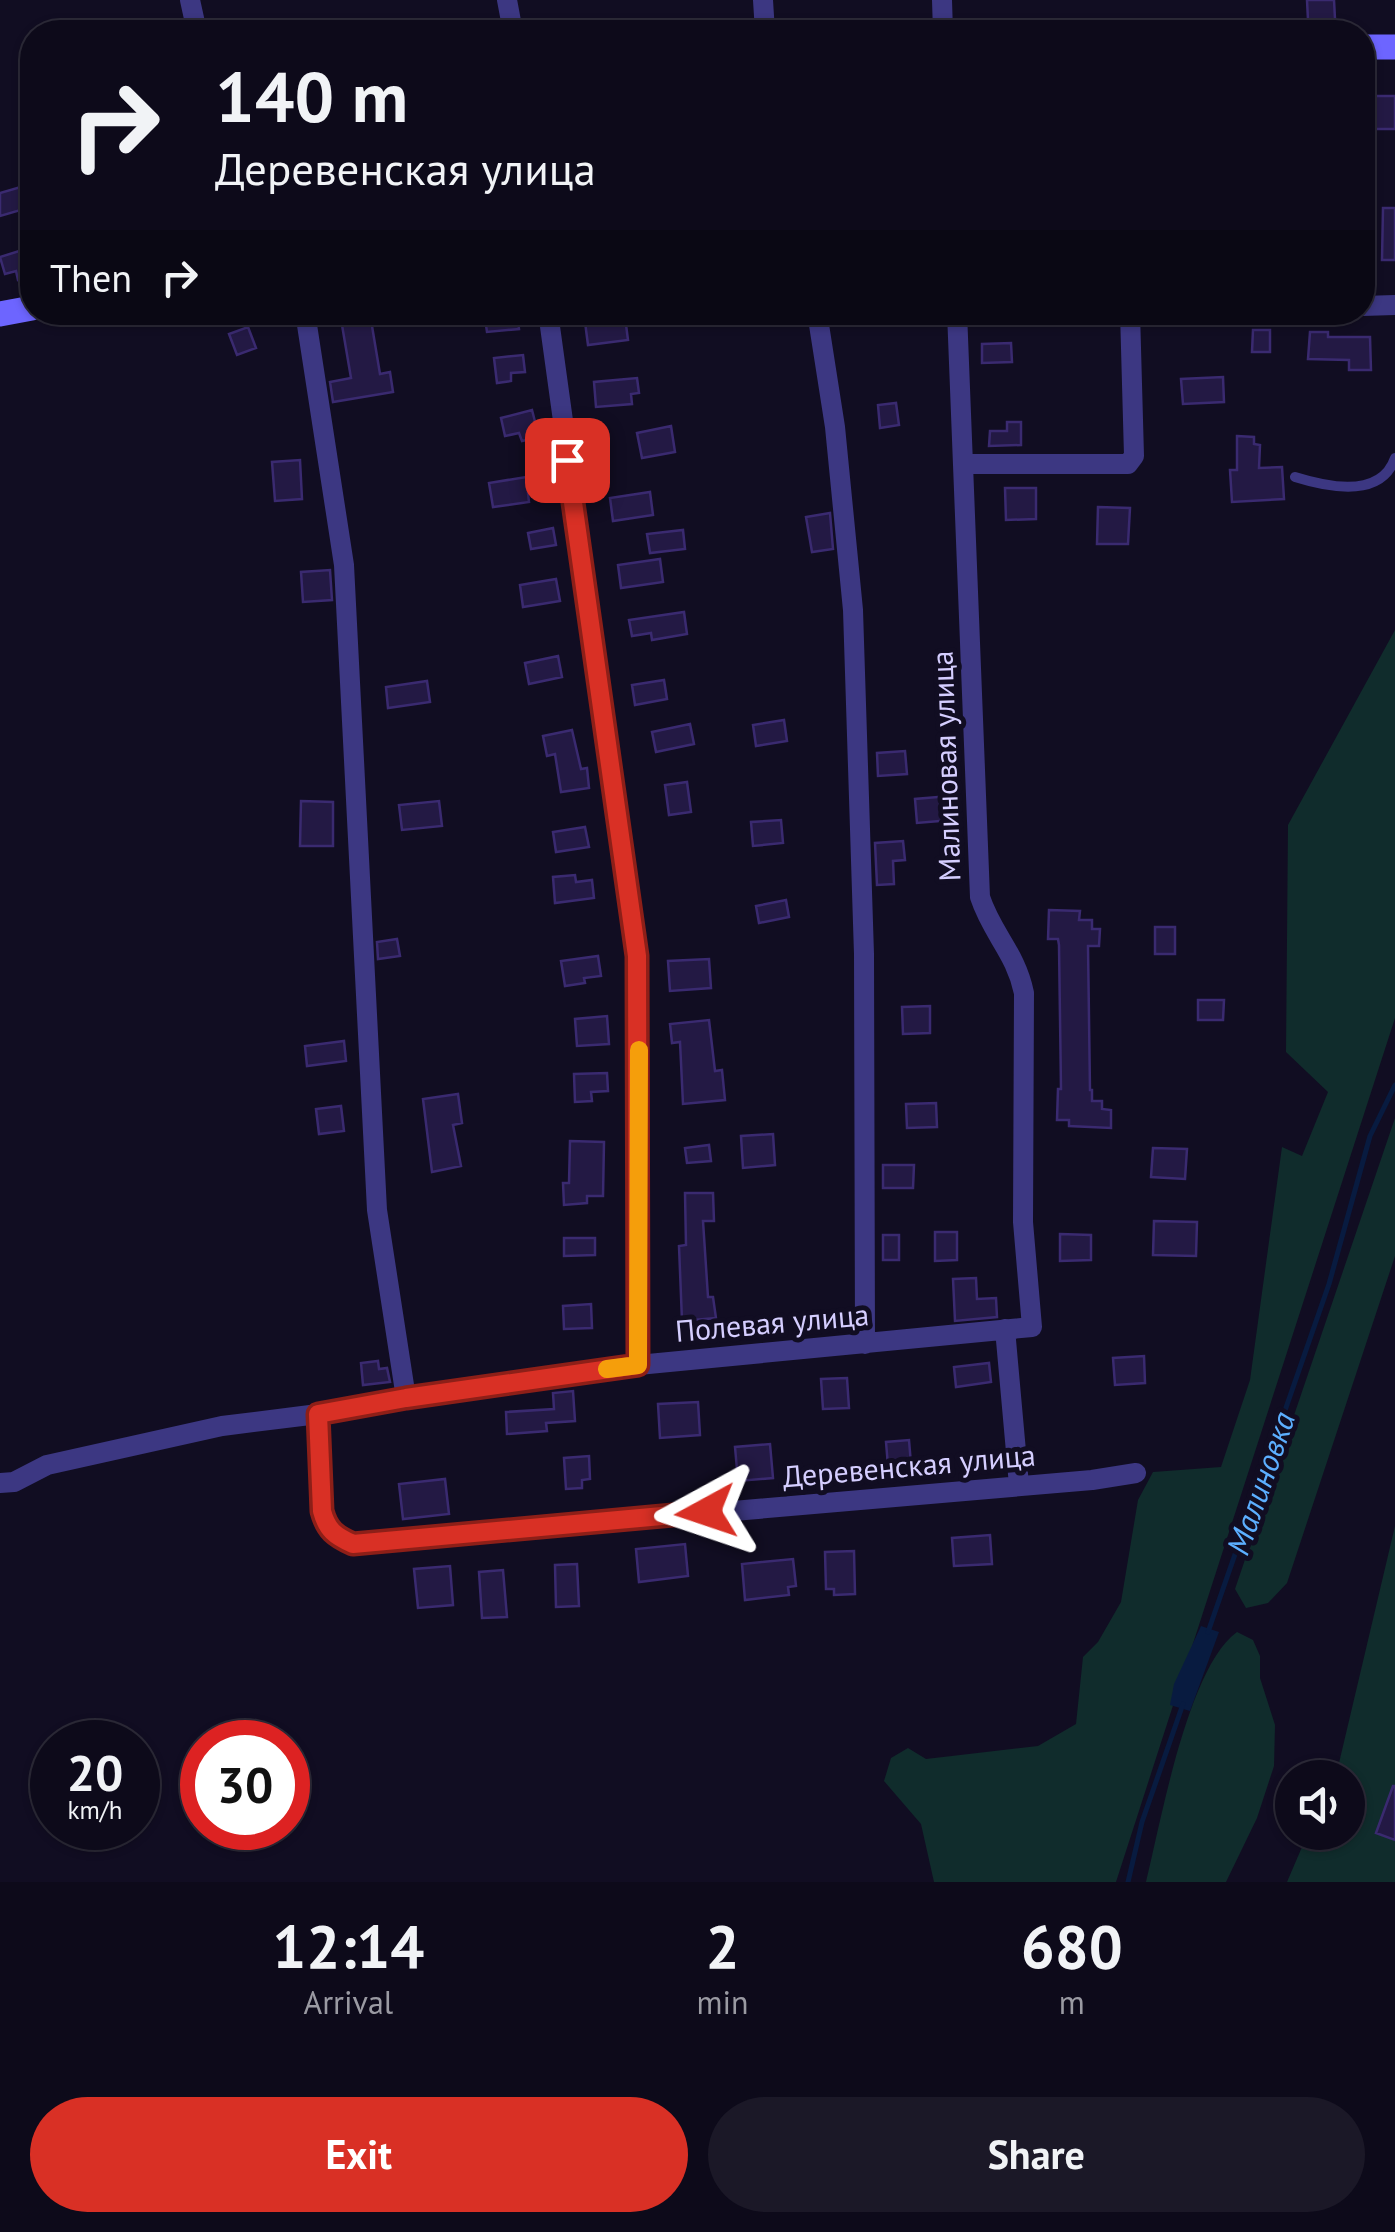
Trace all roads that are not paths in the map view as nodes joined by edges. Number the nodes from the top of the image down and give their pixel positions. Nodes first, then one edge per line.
1 (307, 325) edge
2 (550, 325) edge
3 (819, 325) edge
4 (959, 325) edge
5 (1130, 325) edge
6 (1395, 458) edge
7 (966, 464) junction
8 (1295, 476) dead end
9 (1032, 1327) joint
10 (1005, 1329) junction
11 (865, 1344) junction
12 (638, 1365) junction
13 (406, 1398) junction
14 (318, 1414) junction
15 (1136, 1473) dead end
16 (0, 1484) edge
17 (1019, 1484) junction

1 - 13 street
2 - 12 street
3 - 11 street
4 - 7 street, Малиновая улица
5 - 7 street
6 - 8 lane
7 - 9 street, Малиновая улица
9 - 10 street, Полевая улица
10 - 11 street, Полевая улица
10 - 17 street
11 - 12 street, Полевая улица
12 - 13 street, Полевая улица
13 - 14 street, Полевая улица
14 - 16 street, Полевая улица
14 - 17 street, Деревенская улица
15 - 17 street, Деревенская улица

